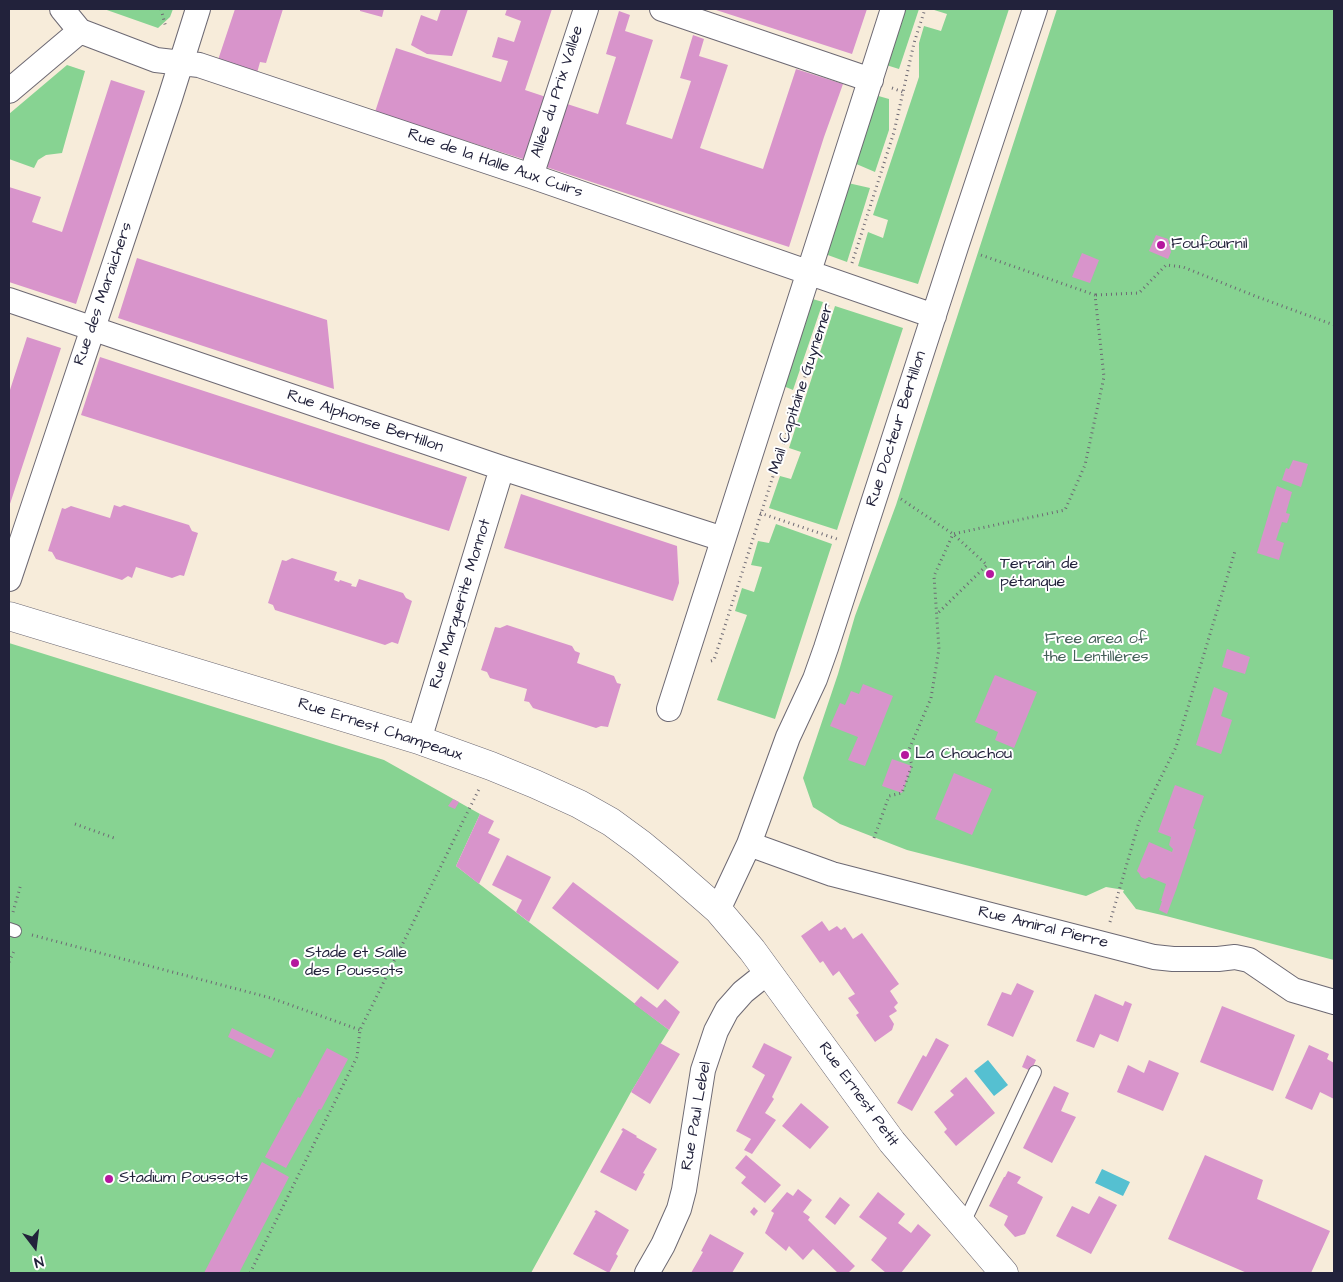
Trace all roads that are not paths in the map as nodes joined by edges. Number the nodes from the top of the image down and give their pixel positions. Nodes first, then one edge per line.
1 (62, 9) edge
2 (198, 9) edge
3 (586, 9) edge
4 (662, 9) edge
5 (894, 9) edge
6 (1035, 9) edge
7 (80, 31) junction
8 (180, 63) junction
9 (871, 80) junction
10 (9, 91) edge
11 (531, 176) junction
12 (809, 273) junction
13 (9, 300) edge
14 (934, 316) junction
15 (92, 329) junction
16 (502, 468) junction
17 (723, 539) junction
18 (9, 579) edge
19 (9, 616) edge
20 (669, 709) dead end
21 (419, 740) junction
22 (749, 844) junction
23 (718, 910) junction
24 (768, 972) junction
25 (1334, 1002) edge
26 (1035, 1072) dead end
27 (963, 1225) junction
28 (647, 1273) edge
29 (1004, 1273) edge

1 - 7 street, Rue de la Halle Aux Cuirs
2 - 8 street, Rue des Maraichers
3 - 11 street, Allée du Prix Vallée
4 - 9 street
5 - 9 street, Mail Capitaine Guynemer
6 - 14 street, Rue Docteur Bertillon
7 - 8 street, Rue de la Halle Aux Cuirs
7 - 10 street
8 - 11 street, Rue de la Halle Aux Cuirs
8 - 15 street, Rue des Maraichers
9 - 12 street, Mail Capitaine Guynemer
11 - 12 street, Rue de la Halle Aux Cuirs
12 - 14 street, Rue de la Halle Aux Cuirs
12 - 17 street, Mail Capitaine Guynemer
13 - 15 street, Rue Alphonse Bertillon
14 - 22 street, Rue Docteur Bertillon
15 - 16 street, Rue Alphonse Bertillon
15 - 18 street, Rue des Maraichers
16 - 17 street, Rue Alphonse Bertillon
16 - 21 street, Rue Marguerite Monnot
17 - 20 street, Mail Capitaine Guynemer
19 - 21 street, Rue Ernest Champeaux
21 - 23 street, Rue Ernest Champeaux
22 - 23 street, Rue Docteur Bertillon
22 - 25 street, Rue Amiral Pierre
23 - 24 street, Rue Ernest Petit
24 - 27 street, Rue Ernest Petit
24 - 28 street, Rue Paul Lebel
26 - 27 lane
27 - 29 street, Rue Ernest Petit

